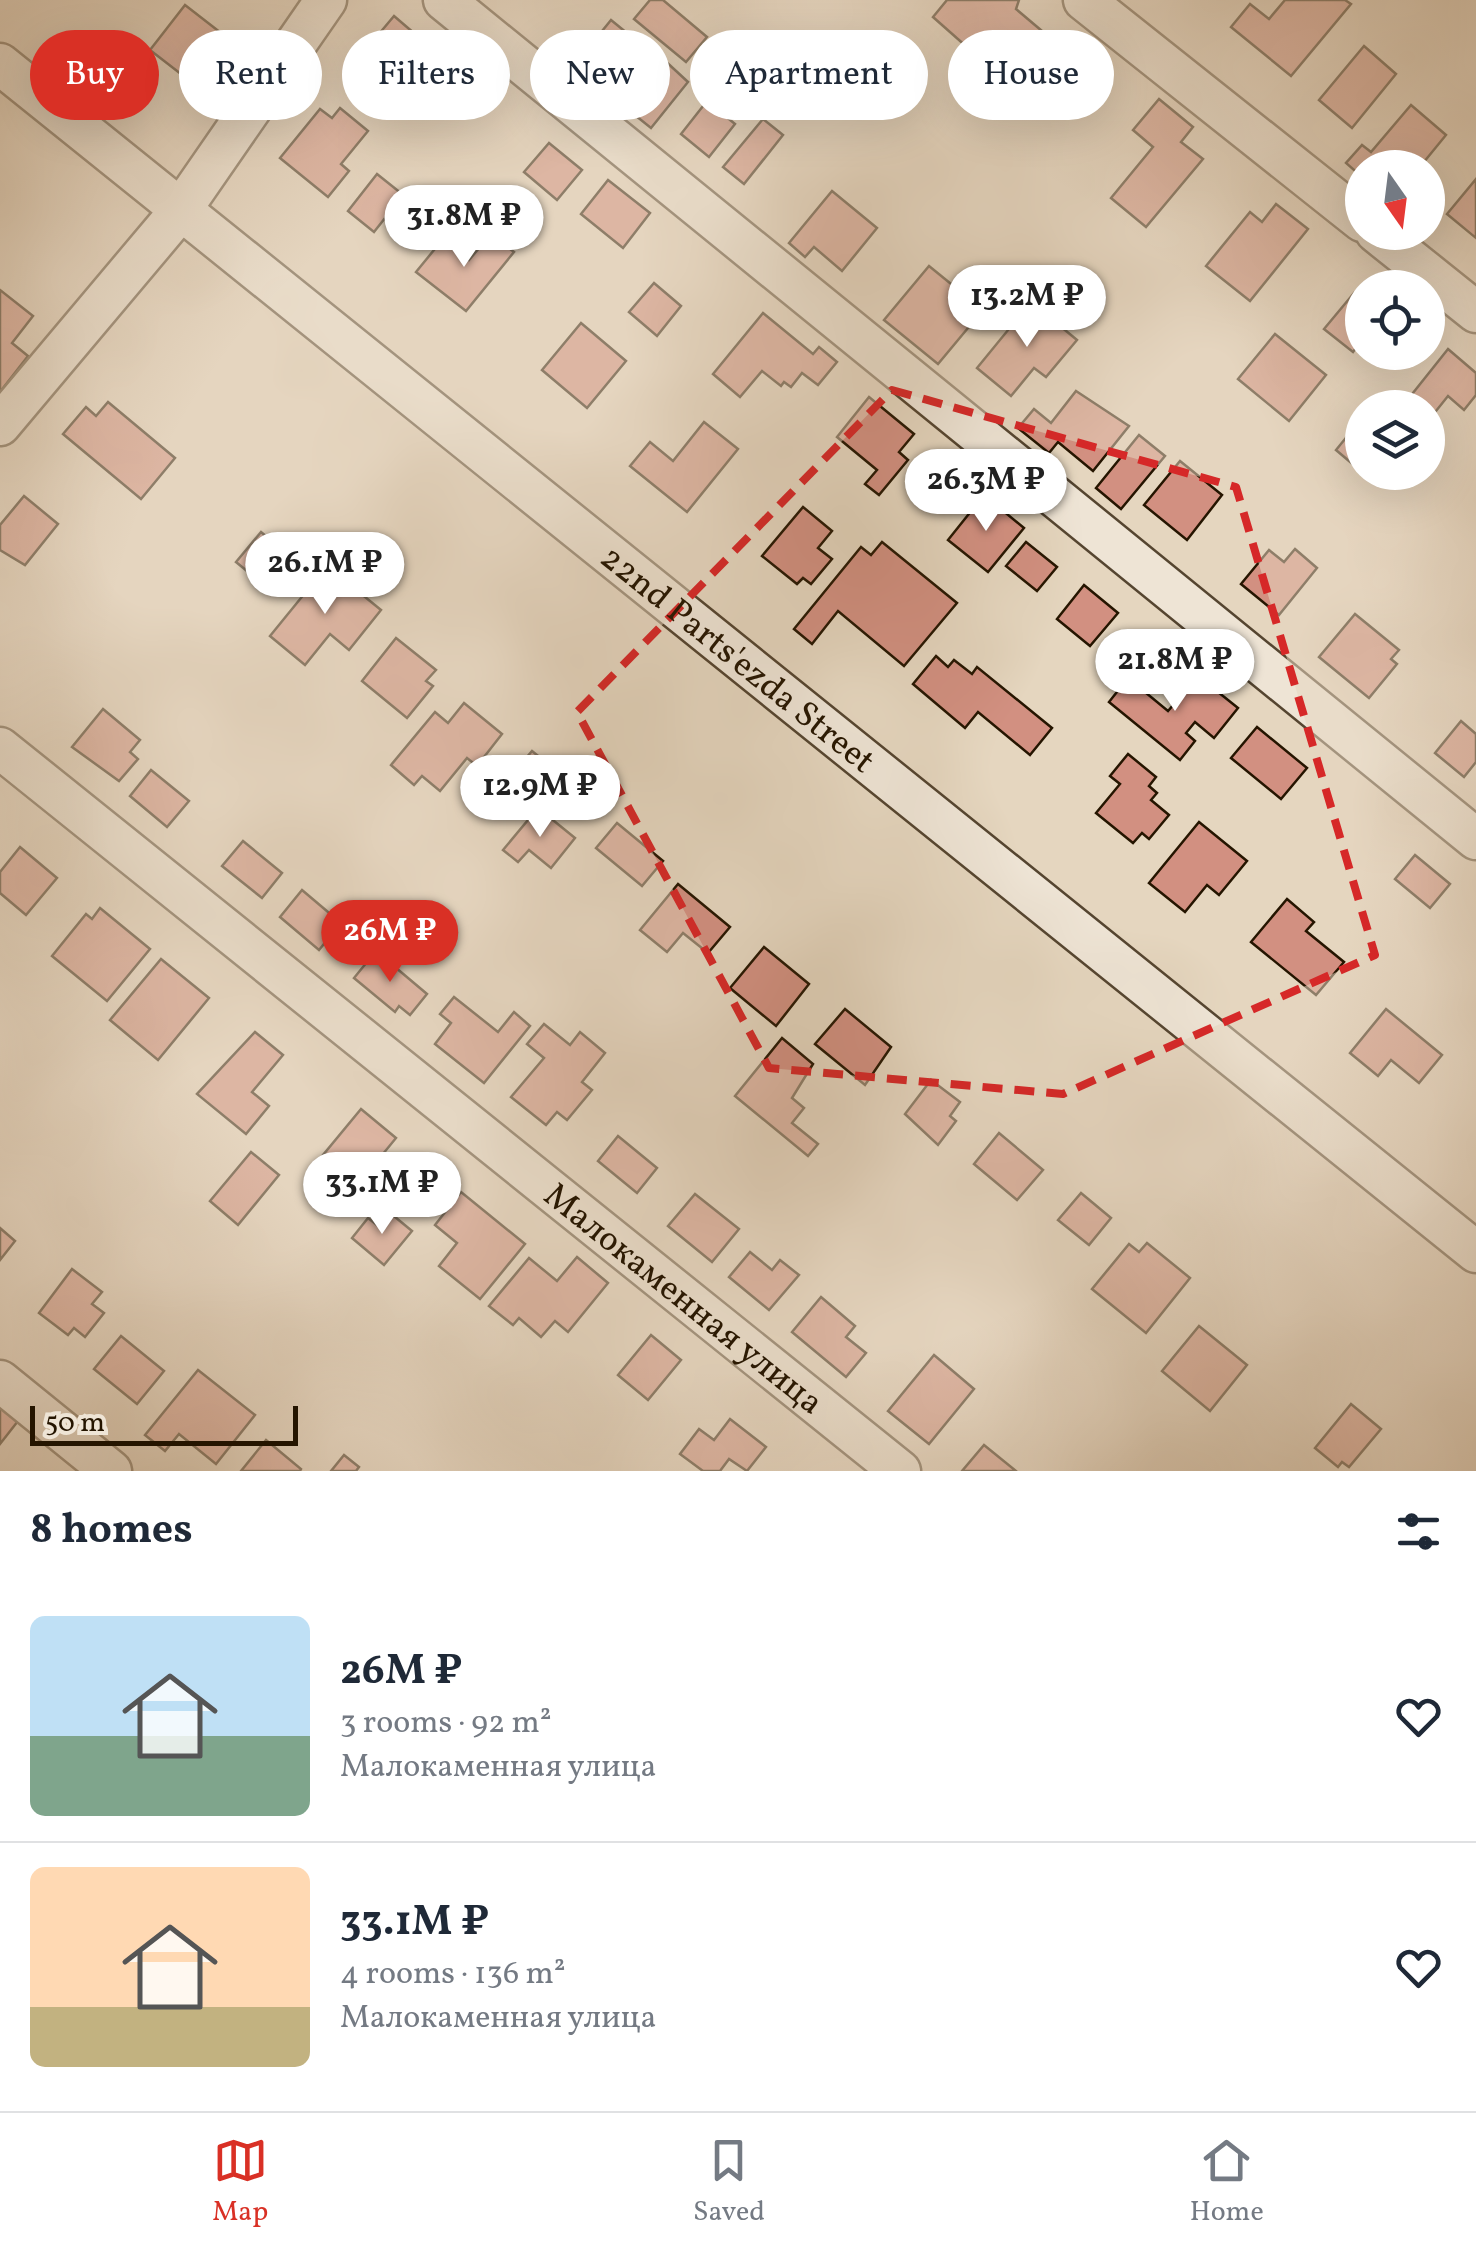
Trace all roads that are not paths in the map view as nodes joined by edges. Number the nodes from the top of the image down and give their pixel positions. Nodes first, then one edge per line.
1 (326, 0) edge
2 (444, 0) edge
3 (1084, 0) edge
4 (0, 64) edge
5 (1345, 208) edge
6 (180, 211) junction
7 (1398, 250) edge
8 (1476, 312) edge
9 (0, 425) edge
10 (0, 748) edge
11 (1476, 839) edge
12 (1476, 1252) edge
13 (0, 1381) edge
14 (110, 1471) edge
15 (900, 1471) edge

1 - 6 street
2 - 11 street
3 - 5 street
4 - 6 street, 22nd Parts'ezda Street
6 - 9 street
6 - 12 street, 22nd Parts'ezda Street
7 - 8 street
10 - 15 street, Малокаменная улица
13 - 14 street

